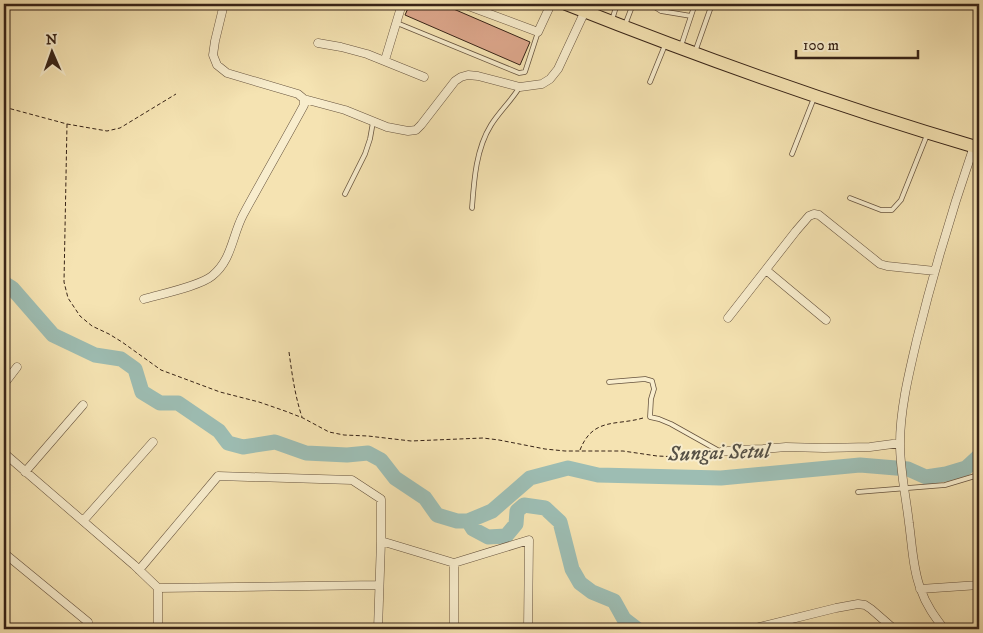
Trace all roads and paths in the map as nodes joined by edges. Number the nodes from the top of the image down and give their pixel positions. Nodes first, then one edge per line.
1 (224, 4) edge
2 (402, 4) edge
3 (464, 4) edge
4 (551, 4) edge
5 (566, 4) edge
6 (616, 4) edge
7 (633, 4) edge
8 (650, 4) edge
9 (695, 4) edge
10 (712, 4) edge
11 (585, 12) junction
12 (691, 16) junction
13 (611, 22) junction
14 (397, 23) junction
15 (625, 28) junction
16 (538, 32) junction
17 (318, 43) dead end
18 (666, 43) junction
19 (680, 48) junction
20 (695, 54) junction
21 (385, 60) junction
22 (424, 77) dead end
23 (650, 82) dead end
24 (520, 88) junction
25 (176, 94) dead end
26 (815, 96) junction
27 (304, 99) junction
28 (4, 107) edge
29 (373, 122) junction
30 (67, 124) junction
31 (928, 132) junction
32 (977, 147) edge
33 (792, 154) dead end
34 (345, 194) dead end
35 (850, 198) dead end
36 (472, 208) dead end
37 (766, 270) junction
38 (934, 270) junction
39 (144, 299) dead end
40 (728, 318) dead end
41 (826, 320) dead end
42 (289, 352) dead end
43 (17, 367) dead end
44 (610, 382) dead end
45 (4, 384) edge
46 (83, 405) dead end
47 (650, 417) junction
48 (303, 418) junction
49 (153, 442) dead end
50 (900, 443) junction
51 (580, 451) junction
52 (722, 452) junction
53 (4, 453) edge
54 (25, 472) junction
55 (979, 474) edge
56 (904, 488) junction
57 (858, 492) dead end
58 (83, 522) junction
59 (381, 542) junction
60 (4, 553) edge
61 (454, 563) junction
62 (139, 570) junction
63 (379, 585) junction
64 (979, 586) edge
65 (158, 588) junction
66 (920, 589) junction
67 (88, 622) dead end
68 (158, 629) edge
69 (378, 629) edge
70 (454, 629) edge
71 (528, 629) edge
72 (751, 629) edge
73 (894, 629) edge
74 (944, 629) edge

1 - 27 street
2 - 14 street
3 - 16 street
4 - 16 street
5 - 11 main road
6 - 13 lane
7 - 15 lane
8 - 12 lane
9 - 12 lane
10 - 20 lane
11 - 13 main road
11 - 24 street
12 - 19 lane
13 - 15 main road
14 - 16 lane
14 - 21 street
15 - 18 main road
17 - 21 street
18 - 19 main road
18 - 23 lane
19 - 20 main road
20 - 26 main road
21 - 22 street
24 - 29 street
24 - 36 lane
25 - 30 path
26 - 31 main road
26 - 33 lane
27 - 29 street
27 - 39 street
28 - 30 path
29 - 34 lane
30 - 48 path
31 - 32 main road
31 - 35 lane
32 - 38 street
37 - 38 street
37 - 40 street
37 - 41 street
38 - 50 street
42 - 48 path
43 - 45 street
44 - 47 lane
46 - 54 street
47 - 51 path
47 - 52 lane
48 - 51 path
49 - 58 street
50 - 52 street
50 - 56 street
51 - 52 path
53 - 54 street
54 - 58 street
55 - 56 lane
56 - 57 lane
56 - 66 street
58 - 62 street
59 - 61 street
59 - 62 street
59 - 63 street
60 - 67 street
61 - 70 street
61 - 71 street
62 - 65 street
63 - 65 street
63 - 69 street
64 - 66 street
65 - 68 street
66 - 74 street
72 - 73 street

